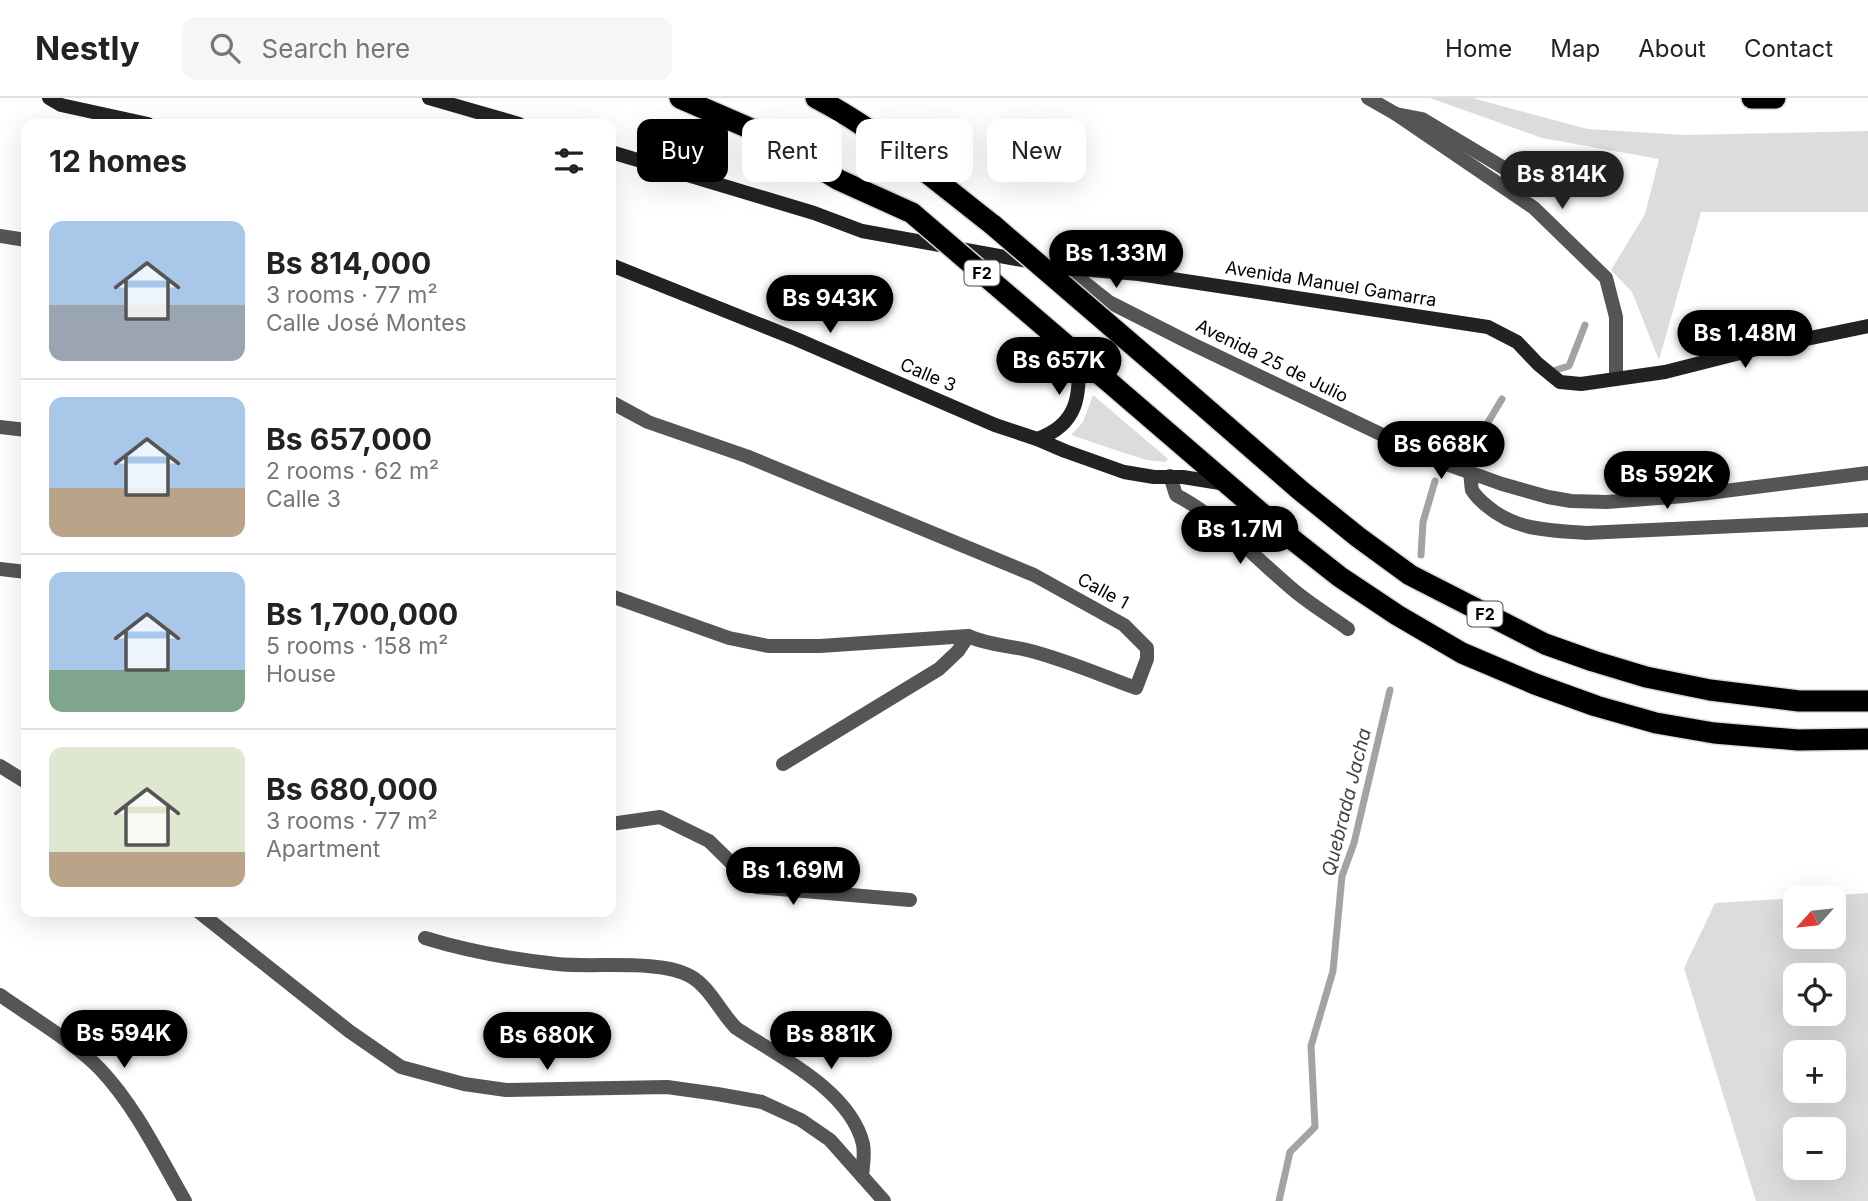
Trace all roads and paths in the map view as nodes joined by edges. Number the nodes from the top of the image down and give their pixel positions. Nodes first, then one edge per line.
1 (49, 98) edge
2 (429, 98) edge
3 (680, 98) edge
4 (816, 98) edge
5 (1368, 98) edge
6 (1752, 98) edge
7 (1775, 98) edge
8 (1396, 114) junction
9 (125, 119) edge
10 (502, 119) edge
11 (616, 154) edge
12 (1520, 177) dead end
13 (0, 236) edge
14 (21, 239) edge
15 (616, 267) edge
16 (1066, 268) junction
17 (1868, 326) edge
18 (1078, 356) junction
19 (1616, 378) junction
20 (616, 405) edge
21 (0, 427) edge
22 (21, 429) edge
23 (1037, 439) junction
24 (1470, 473) junction
25 (1868, 473) edge
26 (1170, 476) junction
27 (1228, 485) junction
28 (1868, 520) edge
29 (0, 569) edge
30 (21, 571) edge
31 (616, 598) edge
32 (1348, 628) dead end
33 (968, 636) junction
34 (1868, 701) edge
35 (1868, 739) edge
36 (783, 764) dead end
37 (0, 766) edge
38 (21, 779) edge
39 (616, 823) edge
40 (910, 900) dead end
41 (205, 917) edge
42 (425, 938) dead end
43 (0, 995) edge
44 (862, 1176) junction
45 (185, 1201) edge
46 (884, 1201) edge

1 - 9 main road
2 - 10 main road
3 - 18 highway, F2, bridge
4 - 34 highway, F2, bridge
5 - 8 street
6 - 7 highway
8 - 12 street
8 - 19 street
11 - 16 main road, Avenida Manuel Gamarra
13 - 14 street
15 - 23 main road, Calle 3
16 - 19 main road, Avenida Manuel Gamarra
16 - 24 street, Avenida 25 de Julio
17 - 19 main road, Avenida Manuel Gamarra
18 - 23 main road
18 - 27 highway, F2
20 - 33 street, Calle 1
21 - 22 street
23 - 26 main road, Calle 3
24 - 25 street, Avenida 25 de Julio
24 - 28 street
26 - 27 main road, Calle 3
26 - 32 street
27 - 35 highway, F2
29 - 30 street
31 - 33 street, Calle 1
33 - 36 street
37 - 38 street
39 - 40 street
41 - 44 street
42 - 44 street
43 - 45 street
44 - 46 street

